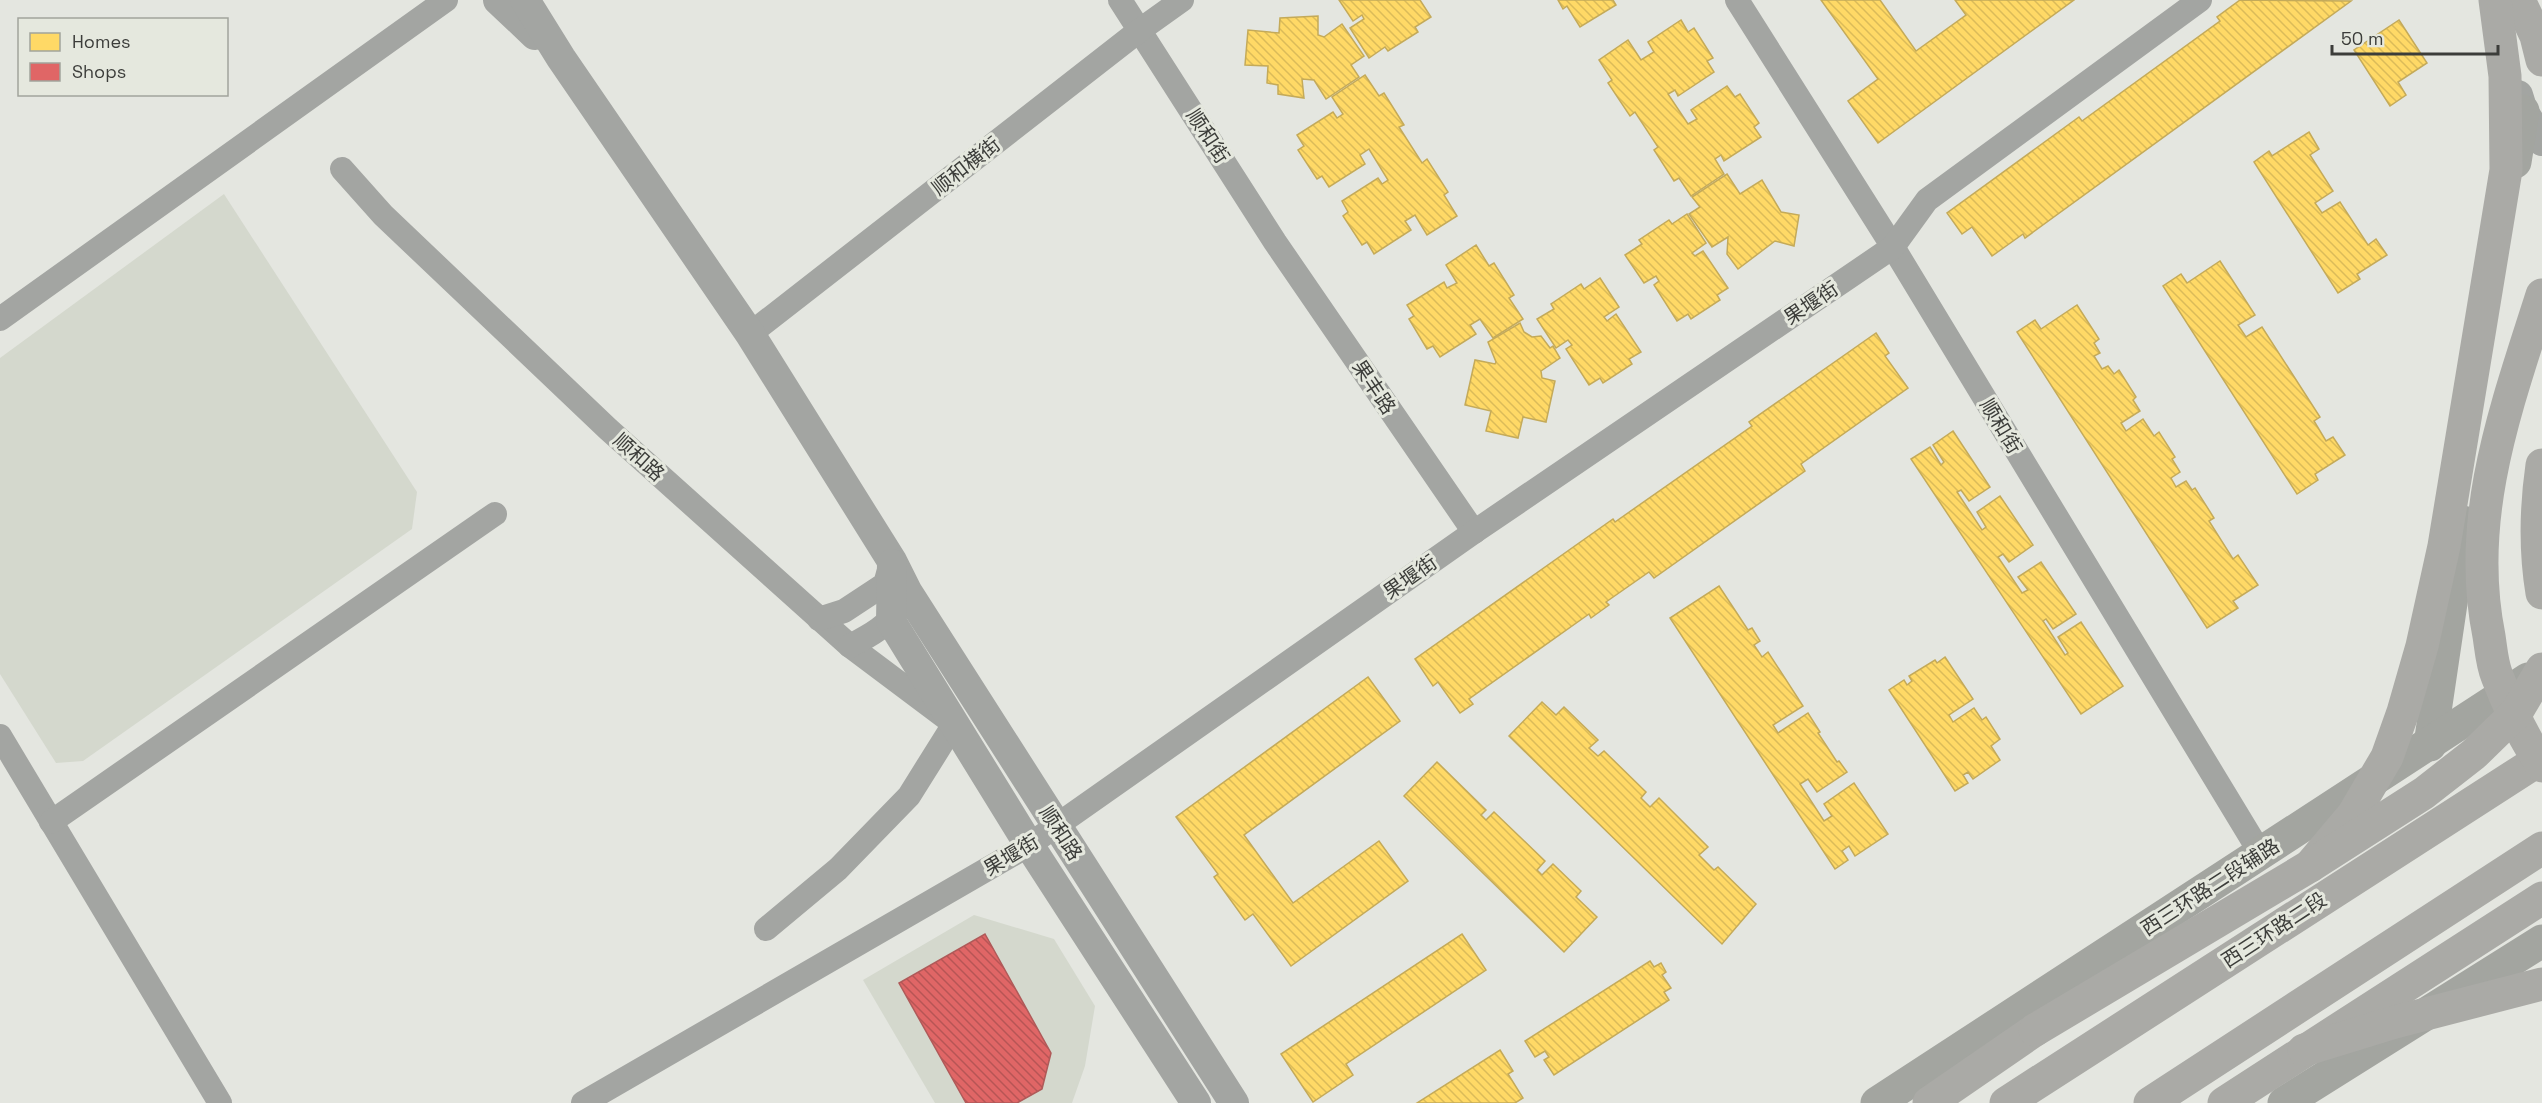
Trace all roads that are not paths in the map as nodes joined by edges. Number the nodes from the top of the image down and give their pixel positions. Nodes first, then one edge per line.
1 (446, 0) edge
2 (498, 0) edge
3 (525, 0) edge
4 (1120, 0) edge
5 (1182, 0) edge
6 (1737, 0) edge
7 (2200, 0) edge
8 (2493, 0) edge
9 (2519, 0) edge
10 (1140, 30) junction
11 (561, 58) junction
12 (2542, 60) edge
13 (2523, 111) junction
14 (2542, 141) edge
15 (342, 170) dead end
16 (1275, 242) joint
17 (1893, 247) junction
18 (2542, 295) edge
19 (0, 319) edge
20 (750, 334) junction
21 (2542, 465) edge
22 (495, 514) dead end
23 (1474, 532) junction
24 (892, 561) junction
25 (907, 591) junction
26 (2542, 593) edge
27 (819, 619) junction
28 (891, 621) junction
29 (850, 646) junction
30 (2542, 670) edge
31 (954, 724) junction
32 (0, 736) edge
33 (2430, 745) junction
34 (2542, 758) edge
35 (2542, 766) edge
36 (51, 822) junction
37 (1056, 826) junction
38 (1029, 845) junction
39 (2261, 854) junction
40 (2529, 856) edge
41 (2310, 866) junction
42 (2542, 898) edge
43 (766, 929) dead end
44 (2542, 941) edge
45 (2542, 984) edge
46 (2304, 1050) junction
47 (220, 1103) edge
48 (583, 1103) edge
49 (1196, 1103) edge
50 (1234, 1103) edge
51 (1877, 1103) edge
52 (1929, 1103) edge
53 (2006, 1103) edge
54 (2150, 1103) edge
55 (2224, 1103) edge
56 (2284, 1103) edge

1 - 19 street
2 - 11 street, 顺和路
3 - 11 street, 顺和路
4 - 10 street, 顺和街
5 - 10 street, 顺和横街
6 - 17 street, 顺和街
7 - 17 street, 果堰街
8 - 13 street
8 - 41 highway, bridge
9 - 12 highway
10 - 16 street, 顺和街
10 - 20 street, 顺和横街
11 - 20 street, 顺和路
13 - 14 street
13 - 33 main road
15 - 27 street, 顺和路
16 - 23 street, 果丰路
17 - 23 street, 果堰街
17 - 39 street, 顺和街
18 - 35 highway, bridge
20 - 24 street, 顺和路
21 - 26 highway
22 - 36 street
23 - 37 street, 果堰街
24 - 25 street, 顺和路
24 - 27 street
24 - 28 street
25 - 28 street
25 - 37 street, 顺和路
27 - 29 street, 顺和路
28 - 29 street
28 - 31 street, 顺和路
29 - 31 street, 顺和路
30 - 33 main road, 西三环路二段辅路
30 - 41 highway, bridge
31 - 38 street, 顺和路
31 - 43 street
32 - 36 street
33 - 39 main road, 西三环路二段辅路
34 - 53 highway, 西三环路二段
36 - 47 street
37 - 38 street, 果堰街
37 - 50 street, 顺和路
38 - 48 street, 果堰街
38 - 49 street, 顺和路
39 - 51 main road, 西三环路二段辅路
40 - 54 highway
41 - 52 highway, bridge
42 - 46 highway, bridge
44 - 56 main road
45 - 46 highway, bridge
46 - 55 highway

